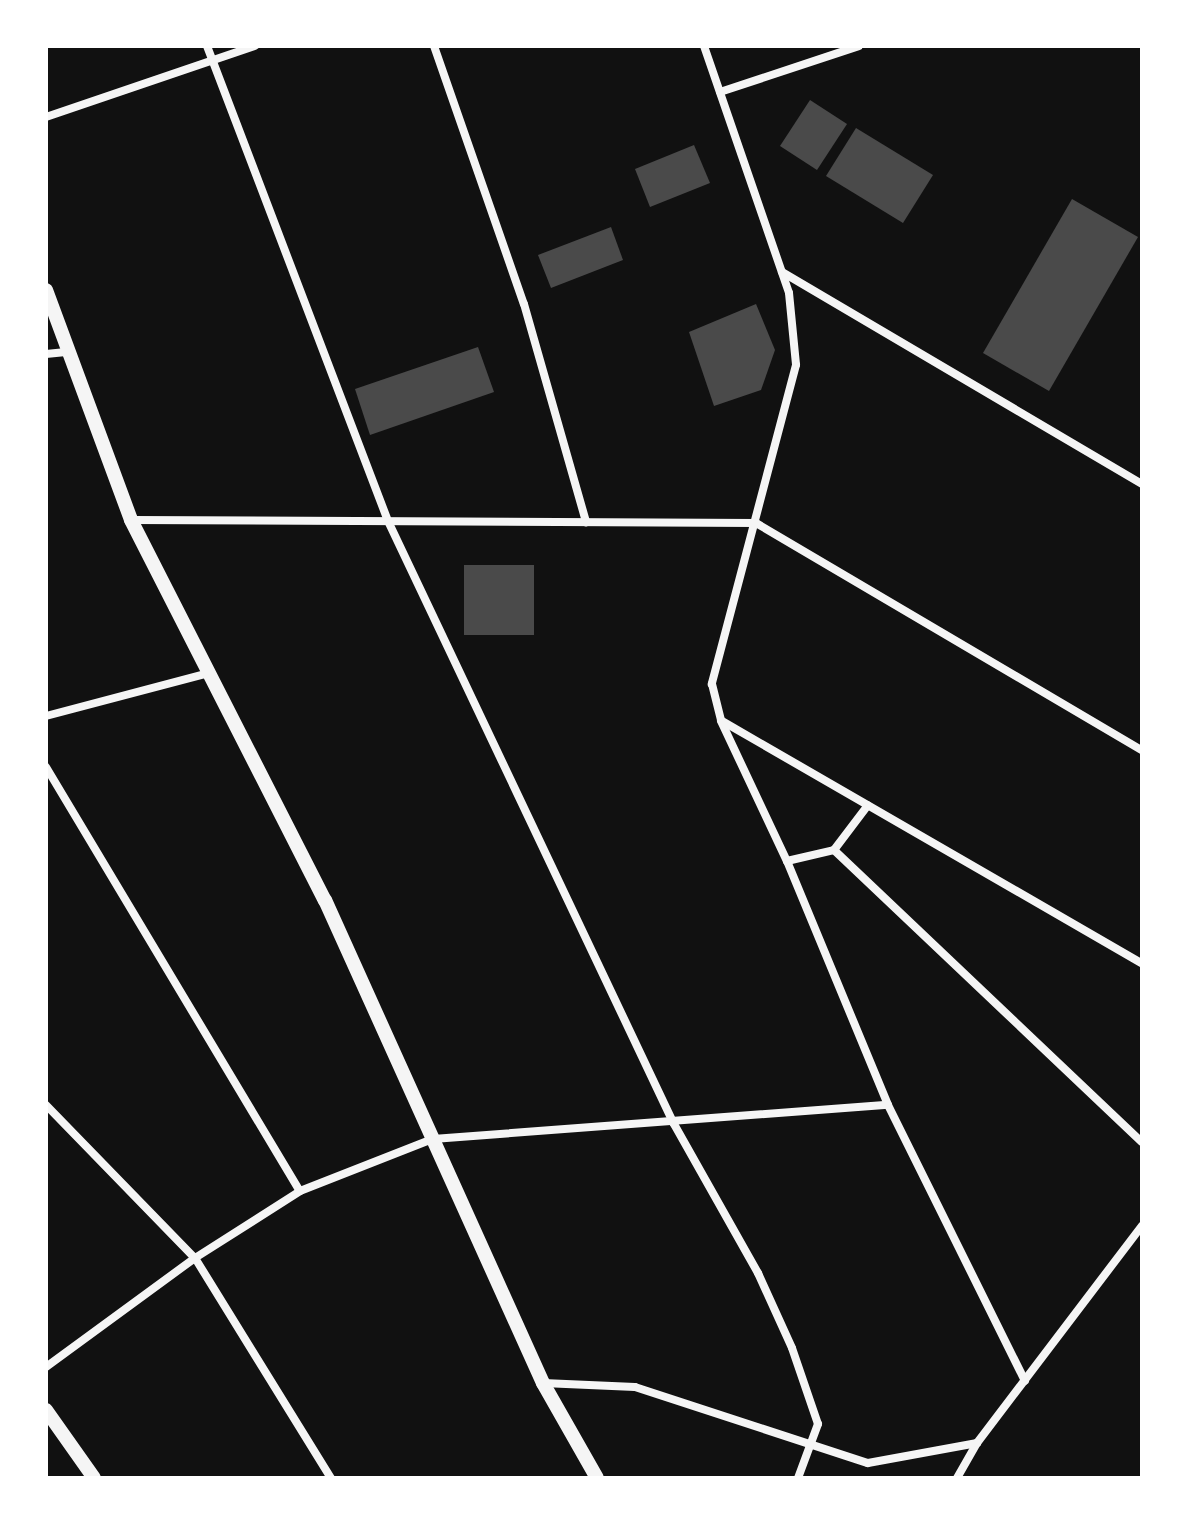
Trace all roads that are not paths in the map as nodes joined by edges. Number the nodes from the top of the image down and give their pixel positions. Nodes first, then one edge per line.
1 (207, 46) edge
2 (255, 46) edge
3 (434, 46) edge
4 (704, 46) edge
5 (859, 46) edge
6 (212, 61) junction
7 (720, 92) junction
8 (46, 117) edge
9 (782, 272) junction
10 (46, 290) edge
11 (66, 352) junction
12 (46, 354) edge
13 (1142, 484) edge
14 (131, 520) junction
15 (388, 521) junction
16 (586, 522) junction
17 (756, 523) junction
18 (209, 673) junction
19 (46, 716) edge
20 (721, 721) junction
21 (1142, 750) edge
22 (46, 767) edge
23 (868, 805) junction
24 (834, 850) junction
25 (787, 861) junction
26 (1142, 963) edge
27 (46, 1105) edge
28 (888, 1105) junction
29 (674, 1124) junction
30 (433, 1139) junction
31 (1142, 1142) edge
32 (300, 1191) junction
33 (1142, 1226) edge
34 (195, 1258) junction
35 (46, 1367) edge
36 (1025, 1381) junction
37 (543, 1383) junction
38 (46, 1410) edge
39 (977, 1443) junction
40 (813, 1446) junction
41 (94, 1478) edge
42 (331, 1478) edge
43 (597, 1478) edge
44 (798, 1478) edge
45 (957, 1478) edge

1 - 6 street
2 - 6 street
3 - 16 street
4 - 7 street
5 - 7 street
6 - 8 street
6 - 15 street
7 - 9 street
9 - 13 street
9 - 17 street
10 - 11 street
11 - 12 street
11 - 14 street
14 - 15 street
14 - 18 street
15 - 16 street
15 - 29 street
16 - 17 street
17 - 20 street
17 - 21 street
18 - 19 street
18 - 30 street
20 - 23 street
20 - 25 street
22 - 32 street
23 - 24 street
23 - 26 street
24 - 25 street
24 - 31 street
25 - 28 street
27 - 34 street
28 - 29 street
28 - 36 street
29 - 30 street
29 - 40 street
30 - 32 street
30 - 37 street
32 - 34 street
33 - 36 street
34 - 35 street
34 - 42 street
36 - 39 street
37 - 40 street
37 - 43 street
38 - 41 street
39 - 40 street
39 - 45 street
40 - 44 street

